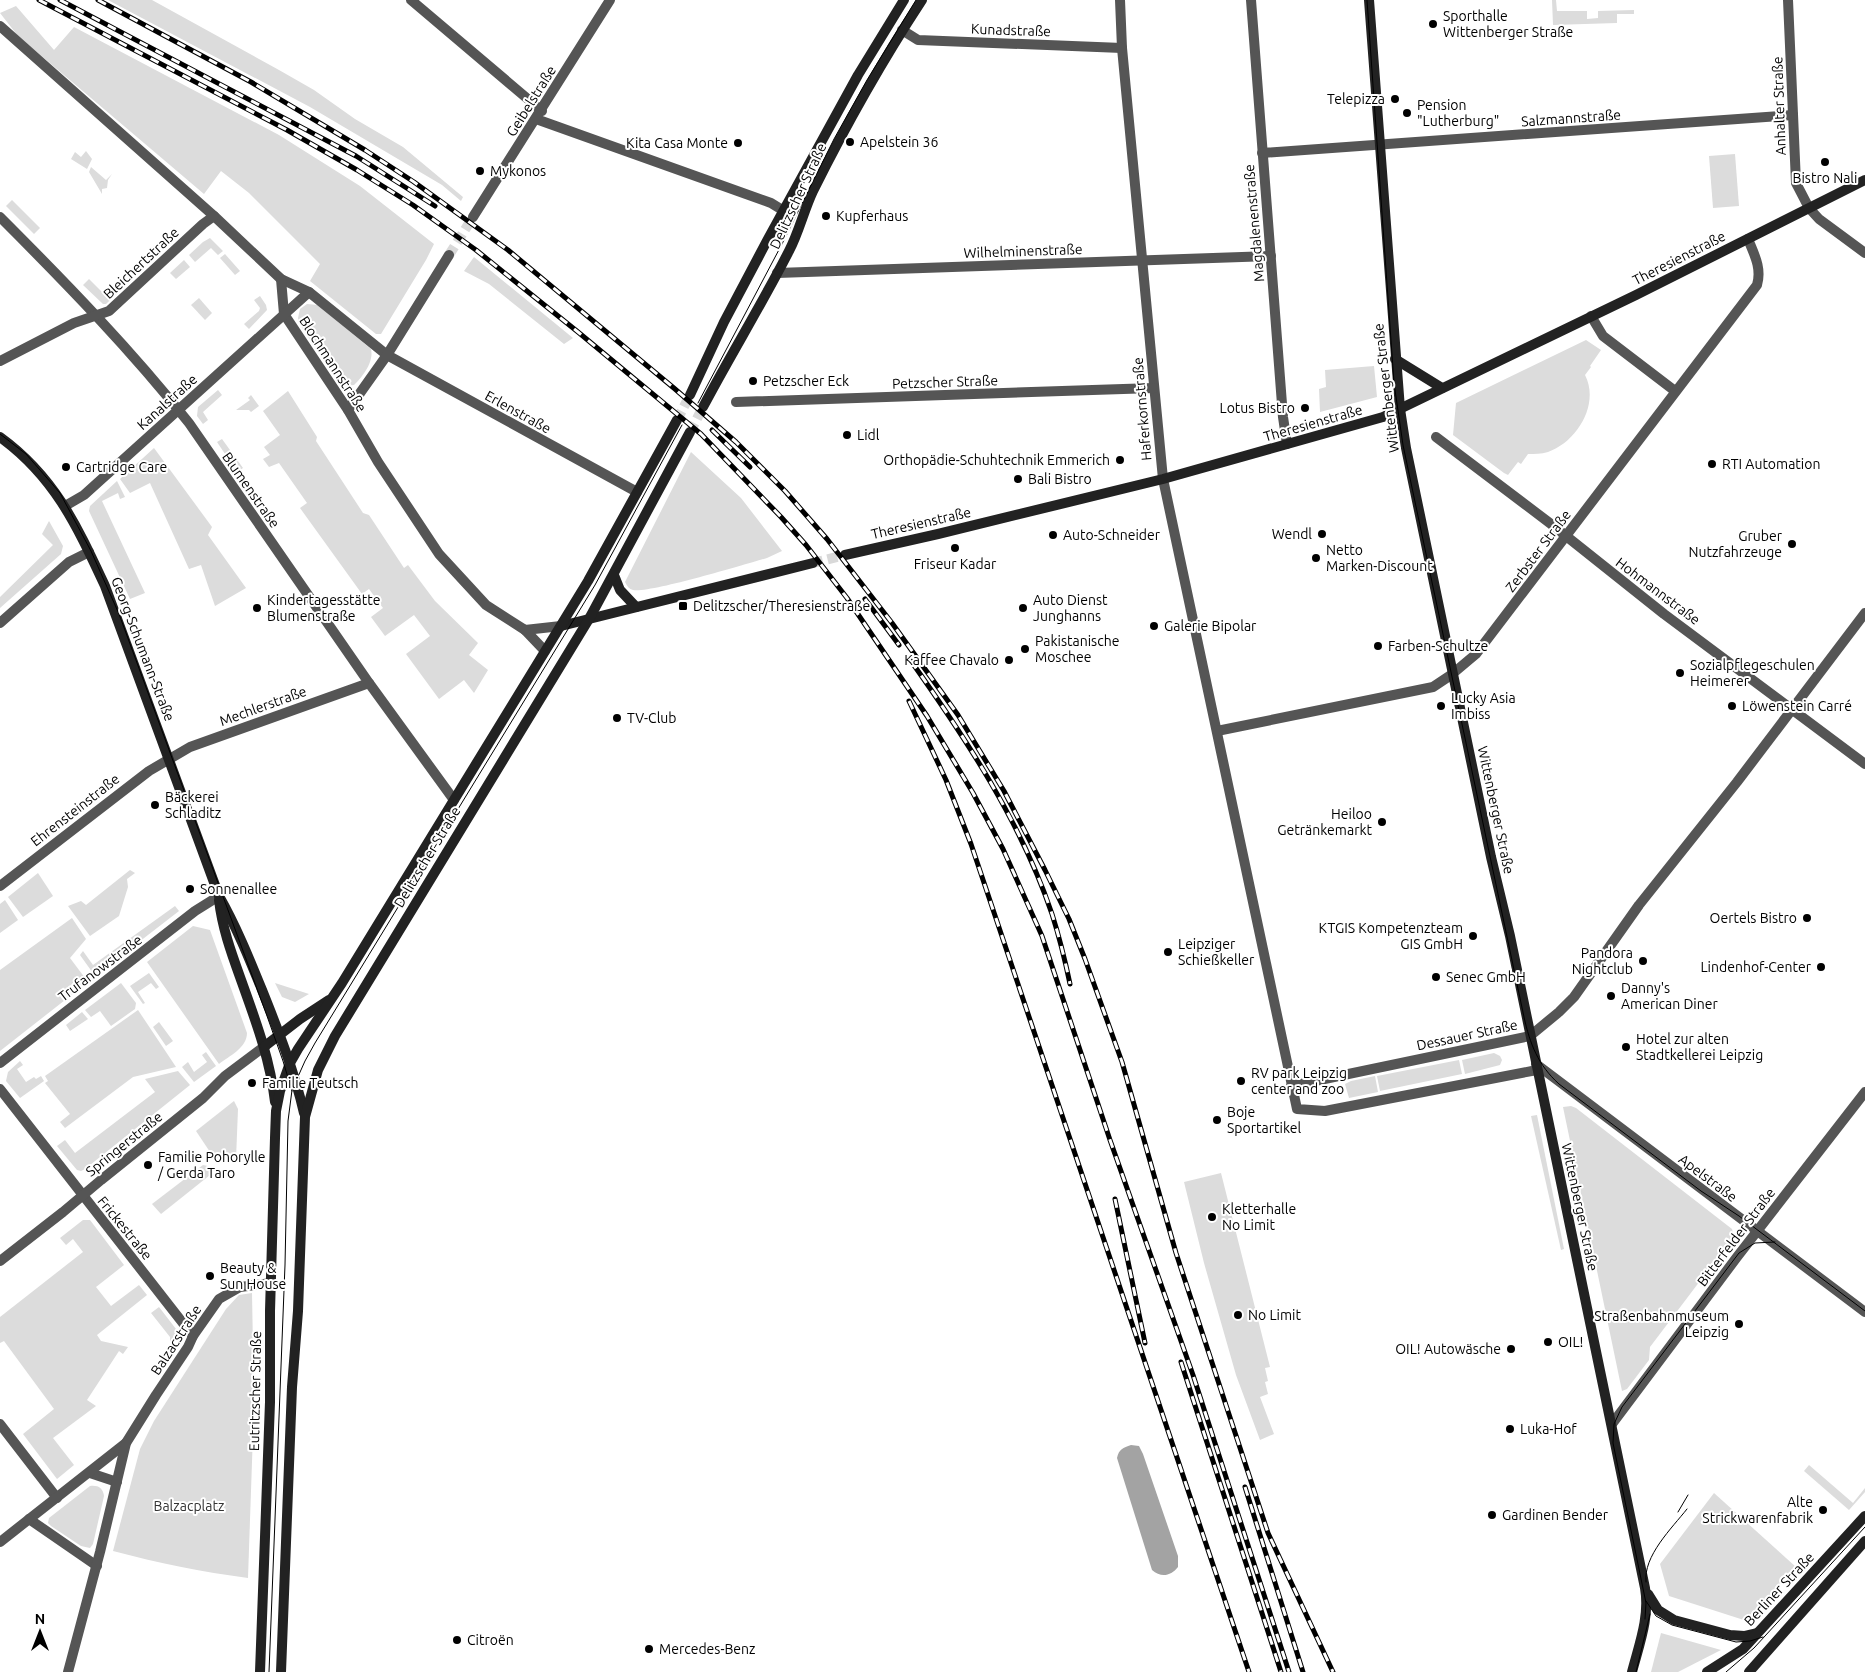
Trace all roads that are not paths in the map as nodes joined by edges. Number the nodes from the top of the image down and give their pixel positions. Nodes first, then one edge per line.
1 (411, 0) edge
2 (610, 0) edge
3 (904, 0) edge
4 (922, 0) edge
5 (1120, 0) edge
6 (1251, 0) edge
7 (1369, 0) edge
8 (1788, 0) edge
9 (0, 26) edge
10 (902, 30) junction
11 (1122, 48) junction
12 (539, 115) junction
13 (1793, 115) junction
14 (1379, 145) junction
15 (1262, 153) junction
16 (1865, 180) edge
17 (1810, 208) junction
18 (784, 210) junction
19 (214, 216) junction
20 (0, 217) edge
21 (473, 217) tunnel mouth
22 (1748, 238) junction
23 (1865, 253) edge
24 (449, 255) tunnel mouth
25 (1270, 256) junction
26 (1142, 260) junction
27 (777, 273) junction
28 (281, 279) junction
29 (309, 292) junction
30 (284, 314) junction
31 (95, 316) junction
32 (1592, 316) junction
33 (387, 355) junction
34 (1395, 358) junction
35 (0, 361) edge
36 (1154, 388) junction
37 (1442, 388) junction
38 (1676, 391) junction
39 (690, 396) tunnel mouth
40 (736, 402) dead end
41 (703, 407) tunnel mouth
42 (1400, 408) junction
43 (178, 410) junction
44 (348, 410) junction
45 (676, 420) tunnel mouth
46 (690, 432) tunnel mouth
47 (0, 437) edge
48 (1436, 438) dead end
49 (1287, 444) junction
50 (1163, 479) junction
51 (637, 492) junction
52 (65, 506) junction
53 (1566, 537) junction
54 (89, 552) junction
55 (845, 555) tunnel mouth
56 (812, 563) tunnel mouth
57 (614, 575) junction
58 (636, 608) junction
59 (1865, 614) edge
60 (589, 619) junction
61 (0, 623) edge
62 (561, 626) junction
63 (525, 630) junction
64 (545, 651) junction
65 (1454, 673) junction
66 (368, 683) junction
67 (1792, 709) junction
68 (1217, 731) junction
69 (169, 758) junction
70 (1865, 764) edge
71 (454, 800) junction
72 (0, 886) edge
73 (219, 896) junction
74 (333, 998) junction
75 (280, 1034) junction
76 (1530, 1036) junction
77 (264, 1046) junction
78 (0, 1063) edge
79 (290, 1063) junction
80 (1537, 1067) junction
81 (1291, 1086) junction
82 (0, 1089) edge
83 (1865, 1092) edge
84 (276, 1111) junction
85 (305, 1117) junction
86 (82, 1196) junction
87 (1757, 1232) junction
88 (0, 1261) edge
89 (271, 1283) junction
90 (1865, 1312) edge
91 (193, 1336) junction
92 (0, 1424) edge
93 (1612, 1424) junction
94 (126, 1444) junction
95 (90, 1473) junction
96 (117, 1482) junction
97 (57, 1498) junction
98 (1865, 1516) edge
99 (29, 1519) junction
100 (1865, 1541) edge
101 (0, 1542) edge
102 (97, 1566) junction
103 (1645, 1588) junction
104 (1757, 1633) junction
105 (68, 1672) edge
106 (260, 1672) edge
107 (281, 1672) edge
108 (1632, 1672) edge
109 (1707, 1672) edge
110 (1749, 1672) edge

1 - 12 street
2 - 12 street, Geibelstraße
3 - 18 main road, Delitzscher Straße
4 - 10 main road, Delitzscher Straße
5 - 11 street, Haferkornstraße
6 - 15 street, Magdalenenstraße
7 - 14 main road, Wittenberger Straße
8 - 13 street, Anhalter Straße
9 - 19 street
10 - 11 street, Kunadstraße
10 - 27 main road, Delitzscher Straße
11 - 26 street, Haferkornstraße
12 - 18 street
12 - 21 street, Geibelstraße
13 - 14 street, Salzmannstraße
13 - 17 street, Anhalter Straße
14 - 15 street, Salzmannstraße
14 - 34 main road, Wittenberger Straße
15 - 25 street, Magdalenenstraße
16 - 17 main road, Theresienstraße
17 - 22 main road, Theresienstraße
17 - 23 street, Anhalter Straße
18 - 39 main road, Delitzscher Straße
19 - 28 street
19 - 31 street, Bleichertstraße
20 - 31 street, Blumenstraße
22 - 32 main road, Theresienstraße
22 - 38 street, Zerbster Straße
24 - 33 street
25 - 26 street, Wilhelminenstraße
25 - 49 street, Magdalenenstraße
26 - 27 street, Wilhelminenstraße
26 - 36 street, Haferkornstraße
27 - 41 main road, Delitzscher Straße
28 - 29 street, Erlenstraße
28 - 30 street, Blochmannstraße
29 - 30 street, Kanalstraße
29 - 33 street, Erlenstraße
30 - 43 street, Kanalstraße
30 - 44 street, Blochmannstraße
31 - 35 street, Bleichertstraße
31 - 43 street, Blumenstraße
32 - 37 main road, Theresienstraße
32 - 38 street
33 - 44 street
33 - 51 street, Erlenstraße
34 - 37 main road
34 - 42 main road, Wittenberger Straße
36 - 40 street, Petzscher Straße
36 - 50 street, Haferkornstraße
37 - 42 main road, Theresienstraße
38 - 53 street, Zerbster Straße
42 - 49 main road, Theresienstraße
42 - 65 main road, Wittenberger Straße
43 - 52 street, Kanalstraße
43 - 66 street, Blumenstraße
44 - 63 street, Blochmannstraße
45 - 51 main road, Delitzscher Straße
46 - 57 main road, Delitzscher Straße
47 - 52 main road, Georg-Schumann-Straße
48 - 53 street, Hohmannstraße
49 - 50 main road, Theresienstraße
50 - 55 main road, Theresienstraße
50 - 68 street, Haferkornstraße
51 - 62 main road, Delitzscher Straße
52 - 54 main road, Georg-Schumann-Straße
53 - 65 street, Zerbster Straße
53 - 67 street, Hohmannstraße
54 - 61 street
54 - 69 main road, Georg-Schumann-Straße
56 - 58 main road
57 - 58 main road
57 - 60 main road, Delitzscher Straße
58 - 60 main road
59 - 67 street, Dessauer Straße
60 - 62 main road
60 - 85 main road, Delitzscher Straße
62 - 63 street
62 - 64 main road, Delitzscher Straße
63 - 64 street, Blochmannstraße
64 - 71 main road, Delitzscher Straße
65 - 68 street, Zerbster Straße
65 - 76 main road, Wittenberger Straße
66 - 69 street, Mechlerstraße
66 - 71 street, Blumenstraße
67 - 70 street, Hohmannstraße
67 - 76 street, Dessauer Straße
68 - 81 street, Haferkornstraße
69 - 72 street, Ehrensteinstraße
69 - 73 main road, Georg-Schumann-Straße
71 - 74 main road, Delitzscher Straße
73 - 75 main road, Georg-Schumann-Straße
73 - 77 main road, Georg-Schumann-Straße
73 - 78 street, Trufanowstraße
74 - 75 main road
74 - 79 main road, Delitzscher Straße
75 - 77 main road
75 - 79 main road, Georg-Schumann-Straße
76 - 80 main road, Wittenberger Straße
76 - 81 street, Dessauer Straße
77 - 84 main road, Georg-Schumann-Straße
77 - 86 street, Springerstraße
79 - 84 main road, Delitzscher Straße
79 - 85 main road, Georg-Schumann-Straße
80 - 81 street
80 - 87 street, Apelstraße
80 - 93 main road, Wittenberger Straße
82 - 86 street, Frickestraße
83 - 87 street, Bitterfelder Straße
84 - 89 main road, Eutritzscher Straße
85 - 107 main road
86 - 88 street, Springerstraße
86 - 91 street, Frickestraße
87 - 90 street, Apelstraße
87 - 93 street, Bitterfelder Straße
89 - 91 street, Balzacstraße
89 - 106 main road, Eutritzscher Straße
91 - 94 street, Balzacstraße
92 - 97 street
93 - 103 main road, Wittenberger Straße
94 - 95 street, Balzacstraße
94 - 96 street, Balzacstraße
95 - 96 street
95 - 97 street, Balzacstraße
96 - 102 street, Balzacstraße
97 - 99 street, Balzacstraße
98 - 104 main road, Berliner Straße
99 - 101 street, Balzacstraße
99 - 102 street
100 - 110 main road
102 - 105 street, Balzacstraße
103 - 104 main road
103 - 108 main road, Wittenberger Straße
104 - 109 main road, Berliner Straße

